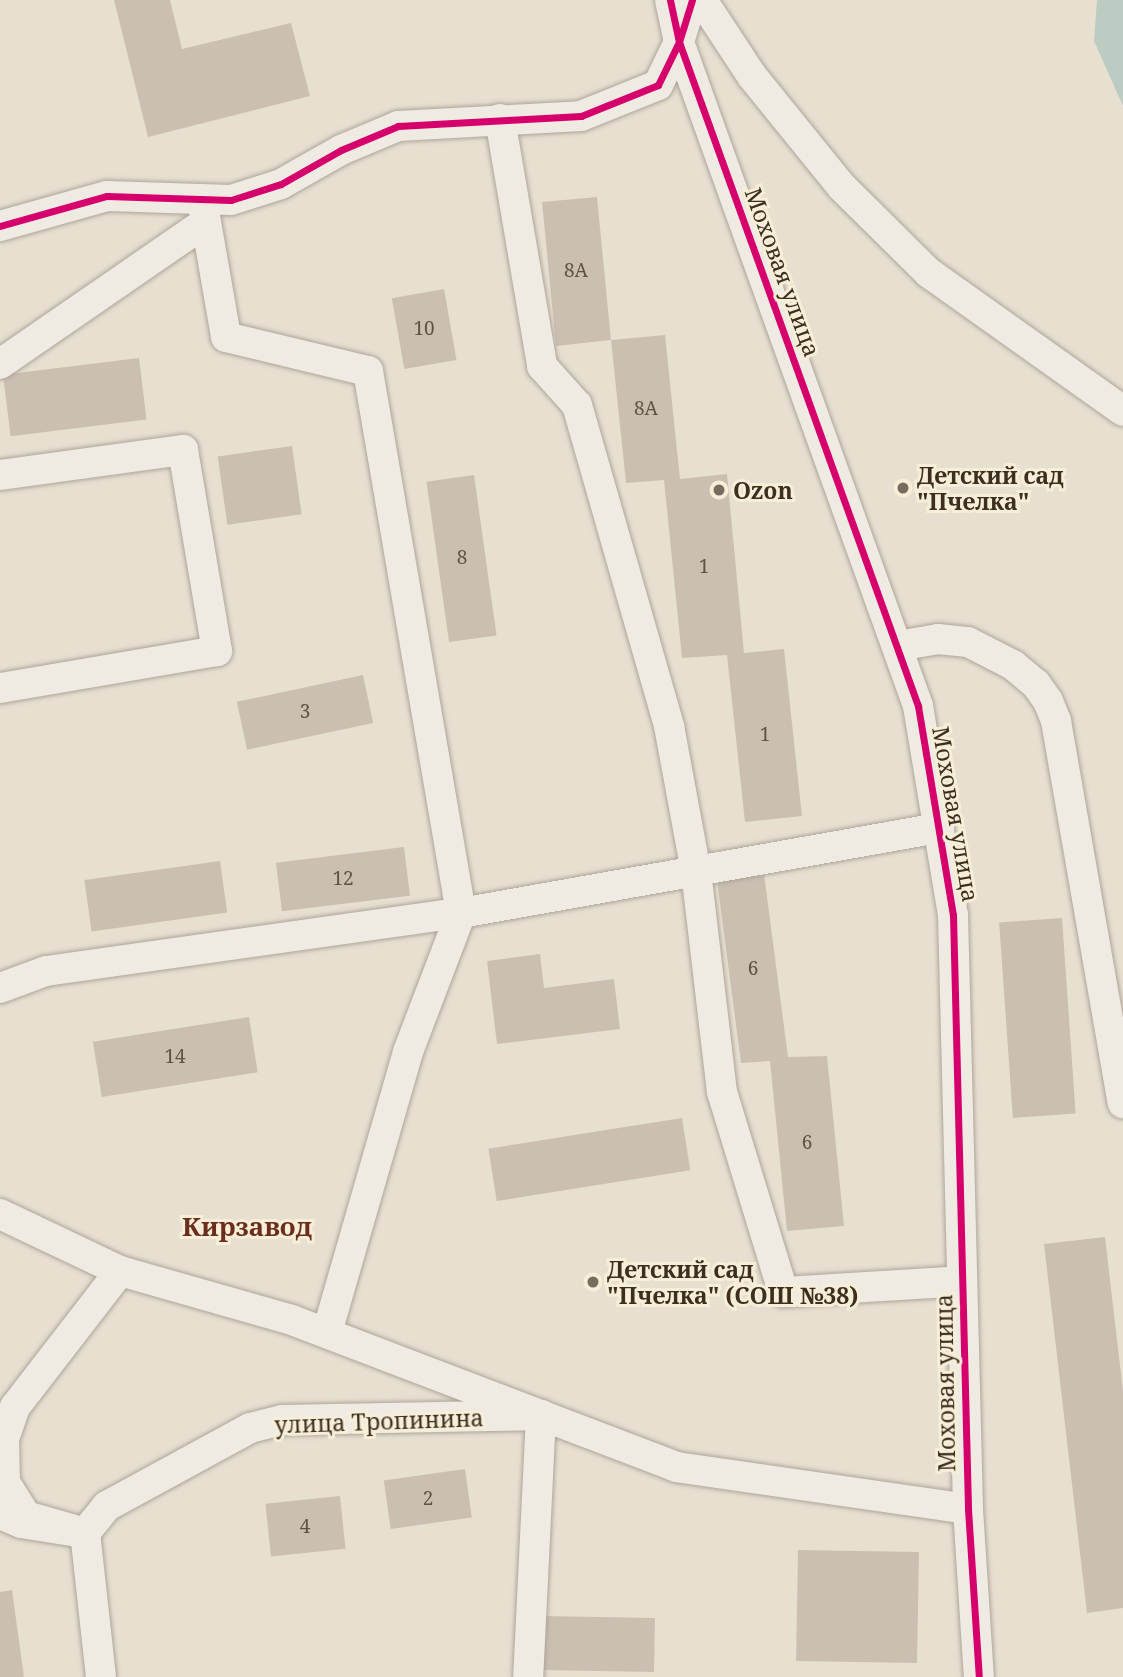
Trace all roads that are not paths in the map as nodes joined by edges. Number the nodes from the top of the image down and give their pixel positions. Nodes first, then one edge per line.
1 (670, 0) edge
2 (692, 0) edge
3 (702, 0) edge
4 (679, 42) junction
5 (500, 119) junction
6 (204, 211) junction
7 (0, 226) edge
8 (0, 364) edge
9 (1123, 411) edge
10 (0, 475) edge
11 (898, 646) junction
12 (0, 688) edge
13 (939, 828) junction
14 (696, 871) junction
15 (461, 913) junction
16 (0, 988) edge
17 (1123, 1103) edge
18 (0, 1214) edge
19 (120, 1271) junction
20 (962, 1281) junction
21 (327, 1333) junction
22 (7, 1408) edge
23 (541, 1415) junction
24 (968, 1509) junction
25 (0, 1514) edge
26 (85, 1533) junction
27 (101, 1677) edge
28 (528, 1677) edge
29 (979, 1677) edge

1 - 4 street, Моховая улица
2 - 4 street
3 - 9 street
4 - 5 street
4 - 11 street, Моховая улица
5 - 6 street
5 - 14 street
6 - 7 street
6 - 8 street
6 - 15 street
10 - 12 street
11 - 13 street, Моховая улица
11 - 17 street
13 - 14 street
13 - 20 street, Моховая улица
14 - 15 street
14 - 20 street
15 - 16 street
15 - 21 street
18 - 19 street
19 - 21 street
19 - 22 street
20 - 24 street, Моховая улица
21 - 23 street
22 - 26 street
23 - 24 street
23 - 26 street, улица Тропинина
23 - 28 street
24 - 29 street, Моховая улица
25 - 26 street
26 - 27 street

